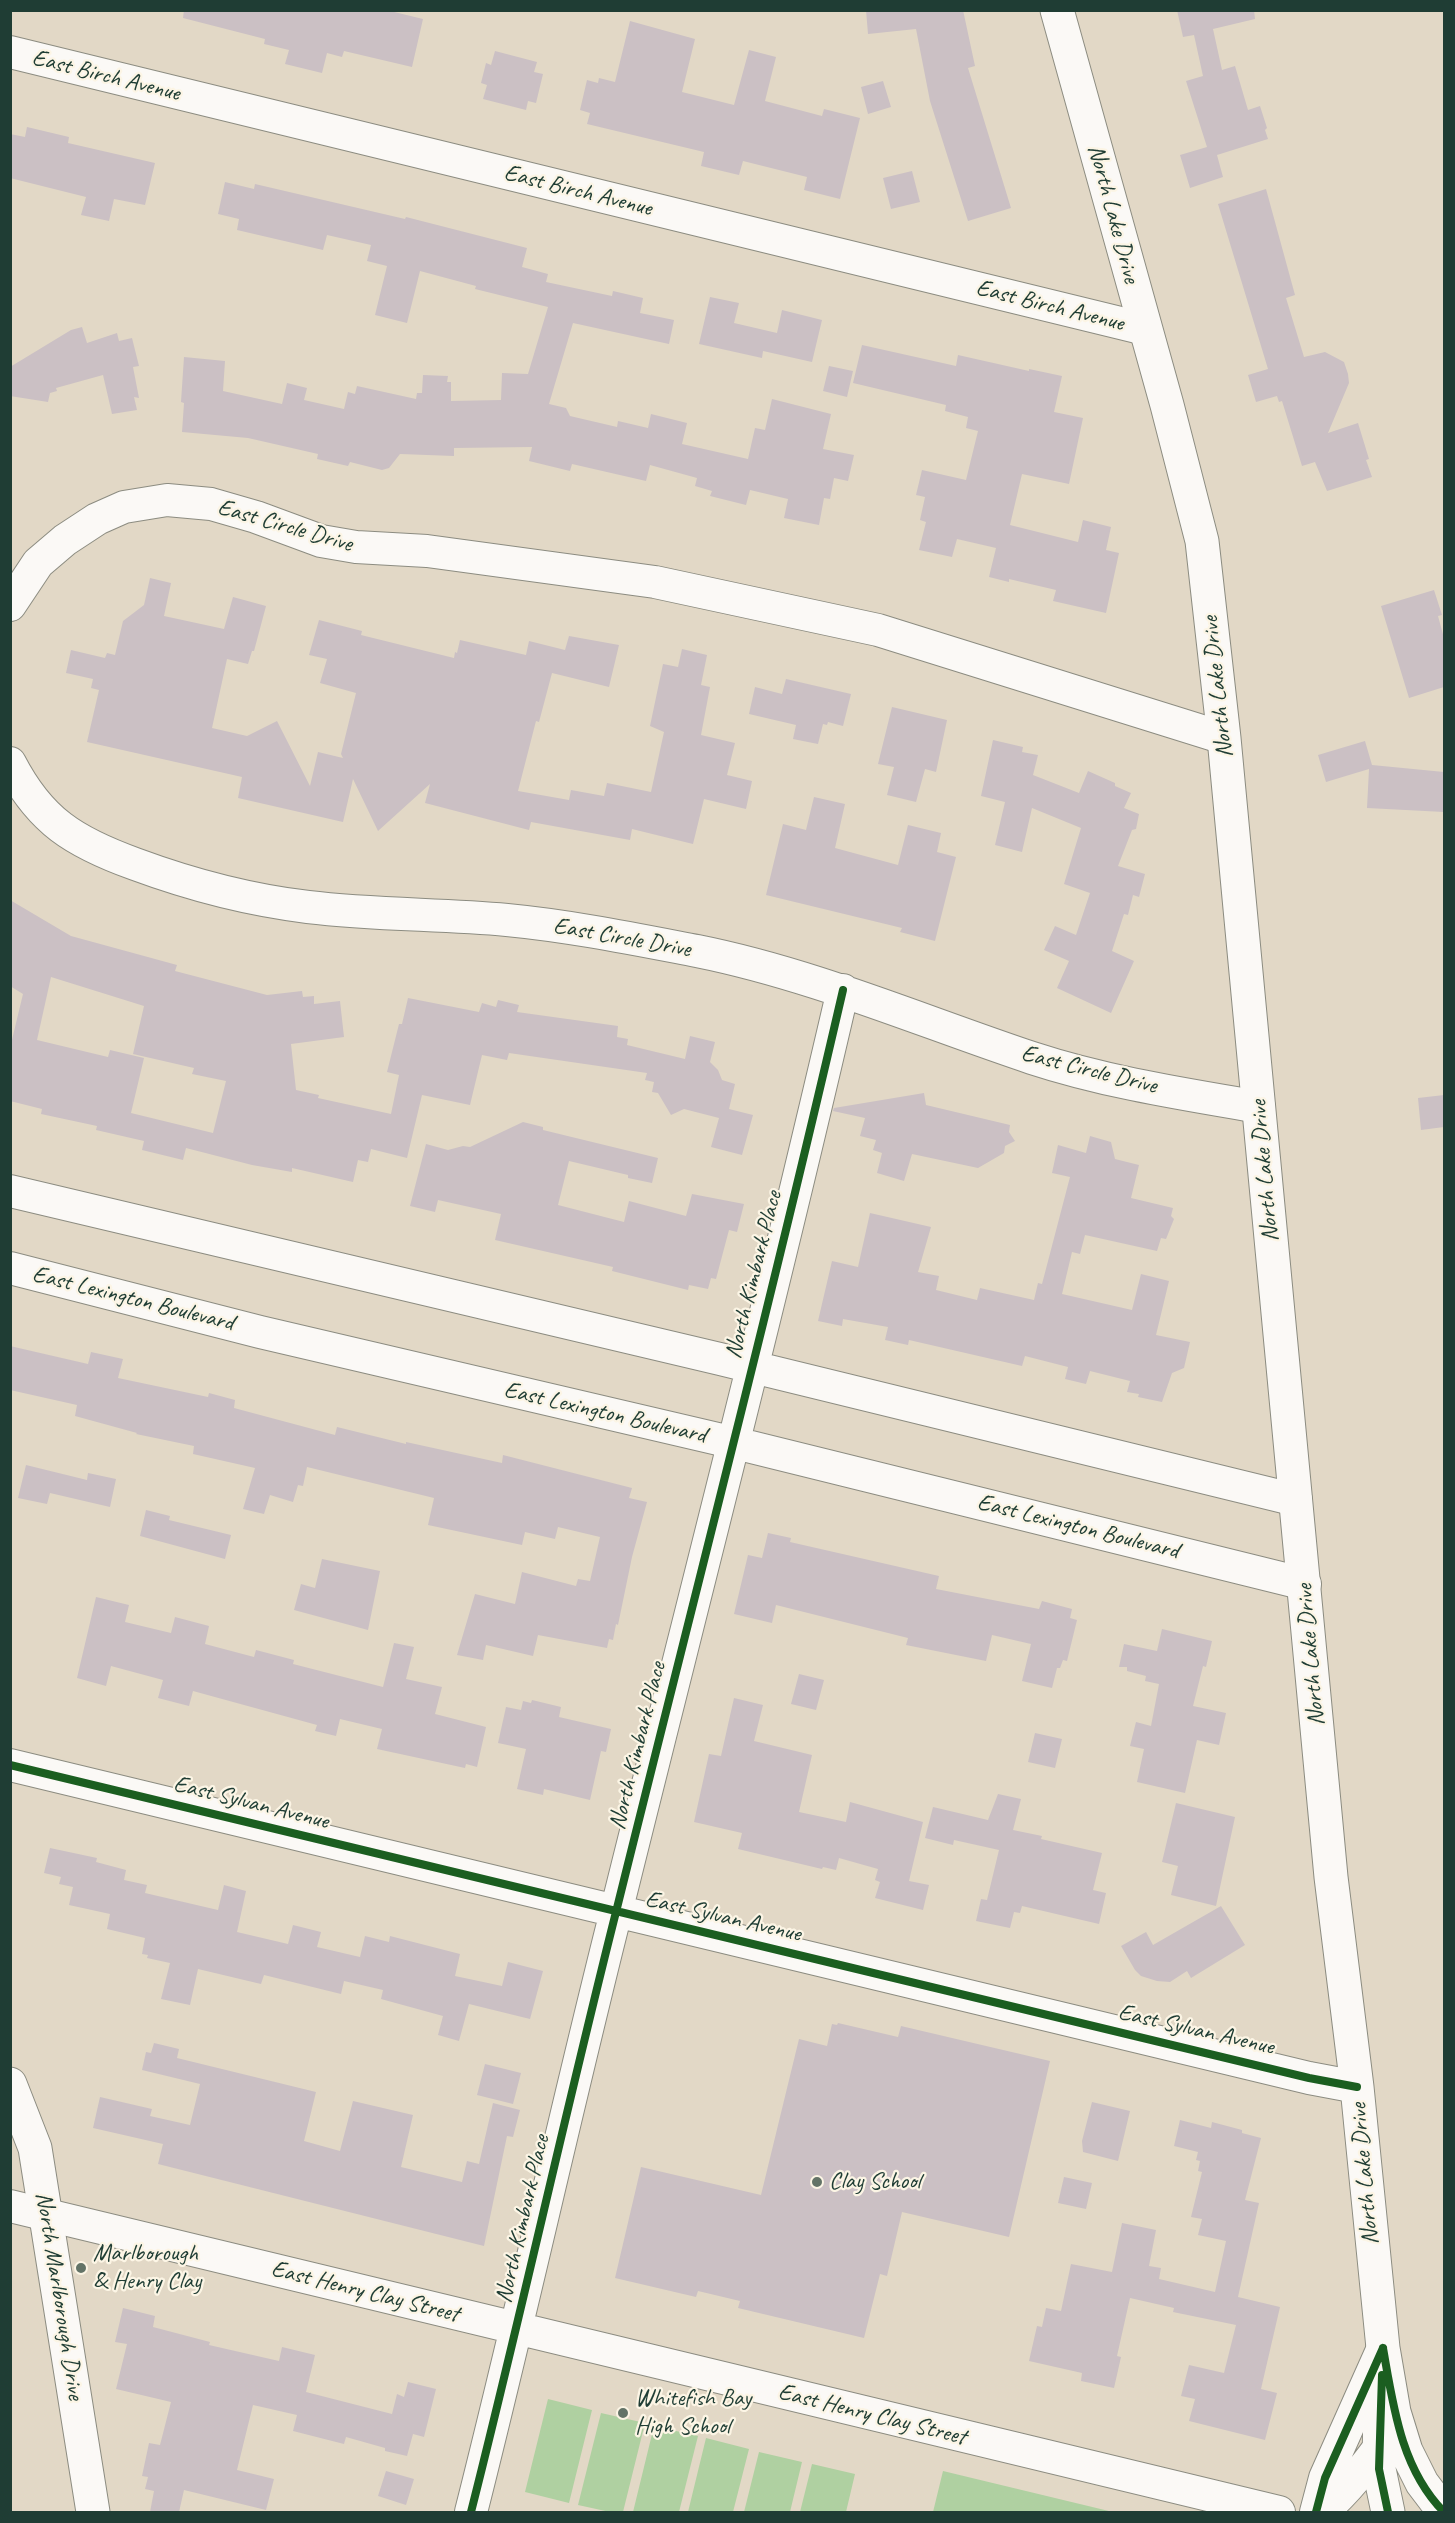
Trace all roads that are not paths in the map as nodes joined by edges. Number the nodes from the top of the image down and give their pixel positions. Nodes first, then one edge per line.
1 (1057, 10) edge
2 (10, 52) edge
3 (1145, 329) junction
4 (10, 605) edge
5 (1224, 738) junction
6 (10, 763) edge
7 (843, 990) junction
8 (1259, 1107) junction
9 (10, 1191) edge
10 (10, 1268) edge
11 (752, 1367) junction
12 (735, 1443) junction
13 (1296, 1500) junction
14 (1305, 1584) junction
15 (10, 1765) edge
16 (616, 1912) junction
17 (10, 2084) edge
18 (1357, 2087) junction
19 (10, 2206) edge
20 (46, 2214) junction
21 (518, 2329) junction
22 (1383, 2348) junction
23 (1397, 2424) junction
24 (1378, 2449) junction
25 (93, 2512) edge
26 (471, 2512) edge
27 (1279, 2512) edge
28 (1316, 2512) edge
29 (1322, 2512) edge
30 (1388, 2512) edge
31 (1444, 2512) edge

1 - 3 main road, North Lake Drive
2 - 3 street, East Birch Avenue
3 - 5 main road, North Lake Drive
4 - 5 street, East Circle Drive
5 - 8 main road, North Lake Drive
6 - 7 street, East Circle Drive
7 - 8 street, East Circle Drive
7 - 11 street, North Kimbark Place
8 - 13 main road, North Lake Drive
9 - 11 street
10 - 12 street, East Lexington Boulevard
11 - 12 street, North Kimbark Place
11 - 13 street
12 - 14 street, East Lexington Boulevard
12 - 16 street, North Kimbark Place
13 - 14 main road, North Lake Drive
14 - 18 main road, North Lake Drive
15 - 16 street, East Sylvan Avenue
16 - 18 street, East Sylvan Avenue
16 - 21 street, North Kimbark Place
17 - 20 main road, North Marlborough Drive
18 - 22 main road, North Lake Drive
19 - 20 street, East Henry Clay Street
20 - 21 street, East Henry Clay Street
20 - 25 main road, North Marlborough Drive
21 - 26 street, North Kimbark Place
21 - 27 street, East Henry Clay Street
22 - 23 main road, North Lake Drive
22 - 24 main road, North Lake Drive
22 - 28 street
23 - 24 street
23 - 31 main road, North Lake Drive
24 - 29 street
24 - 30 main road, North Lake Drive

